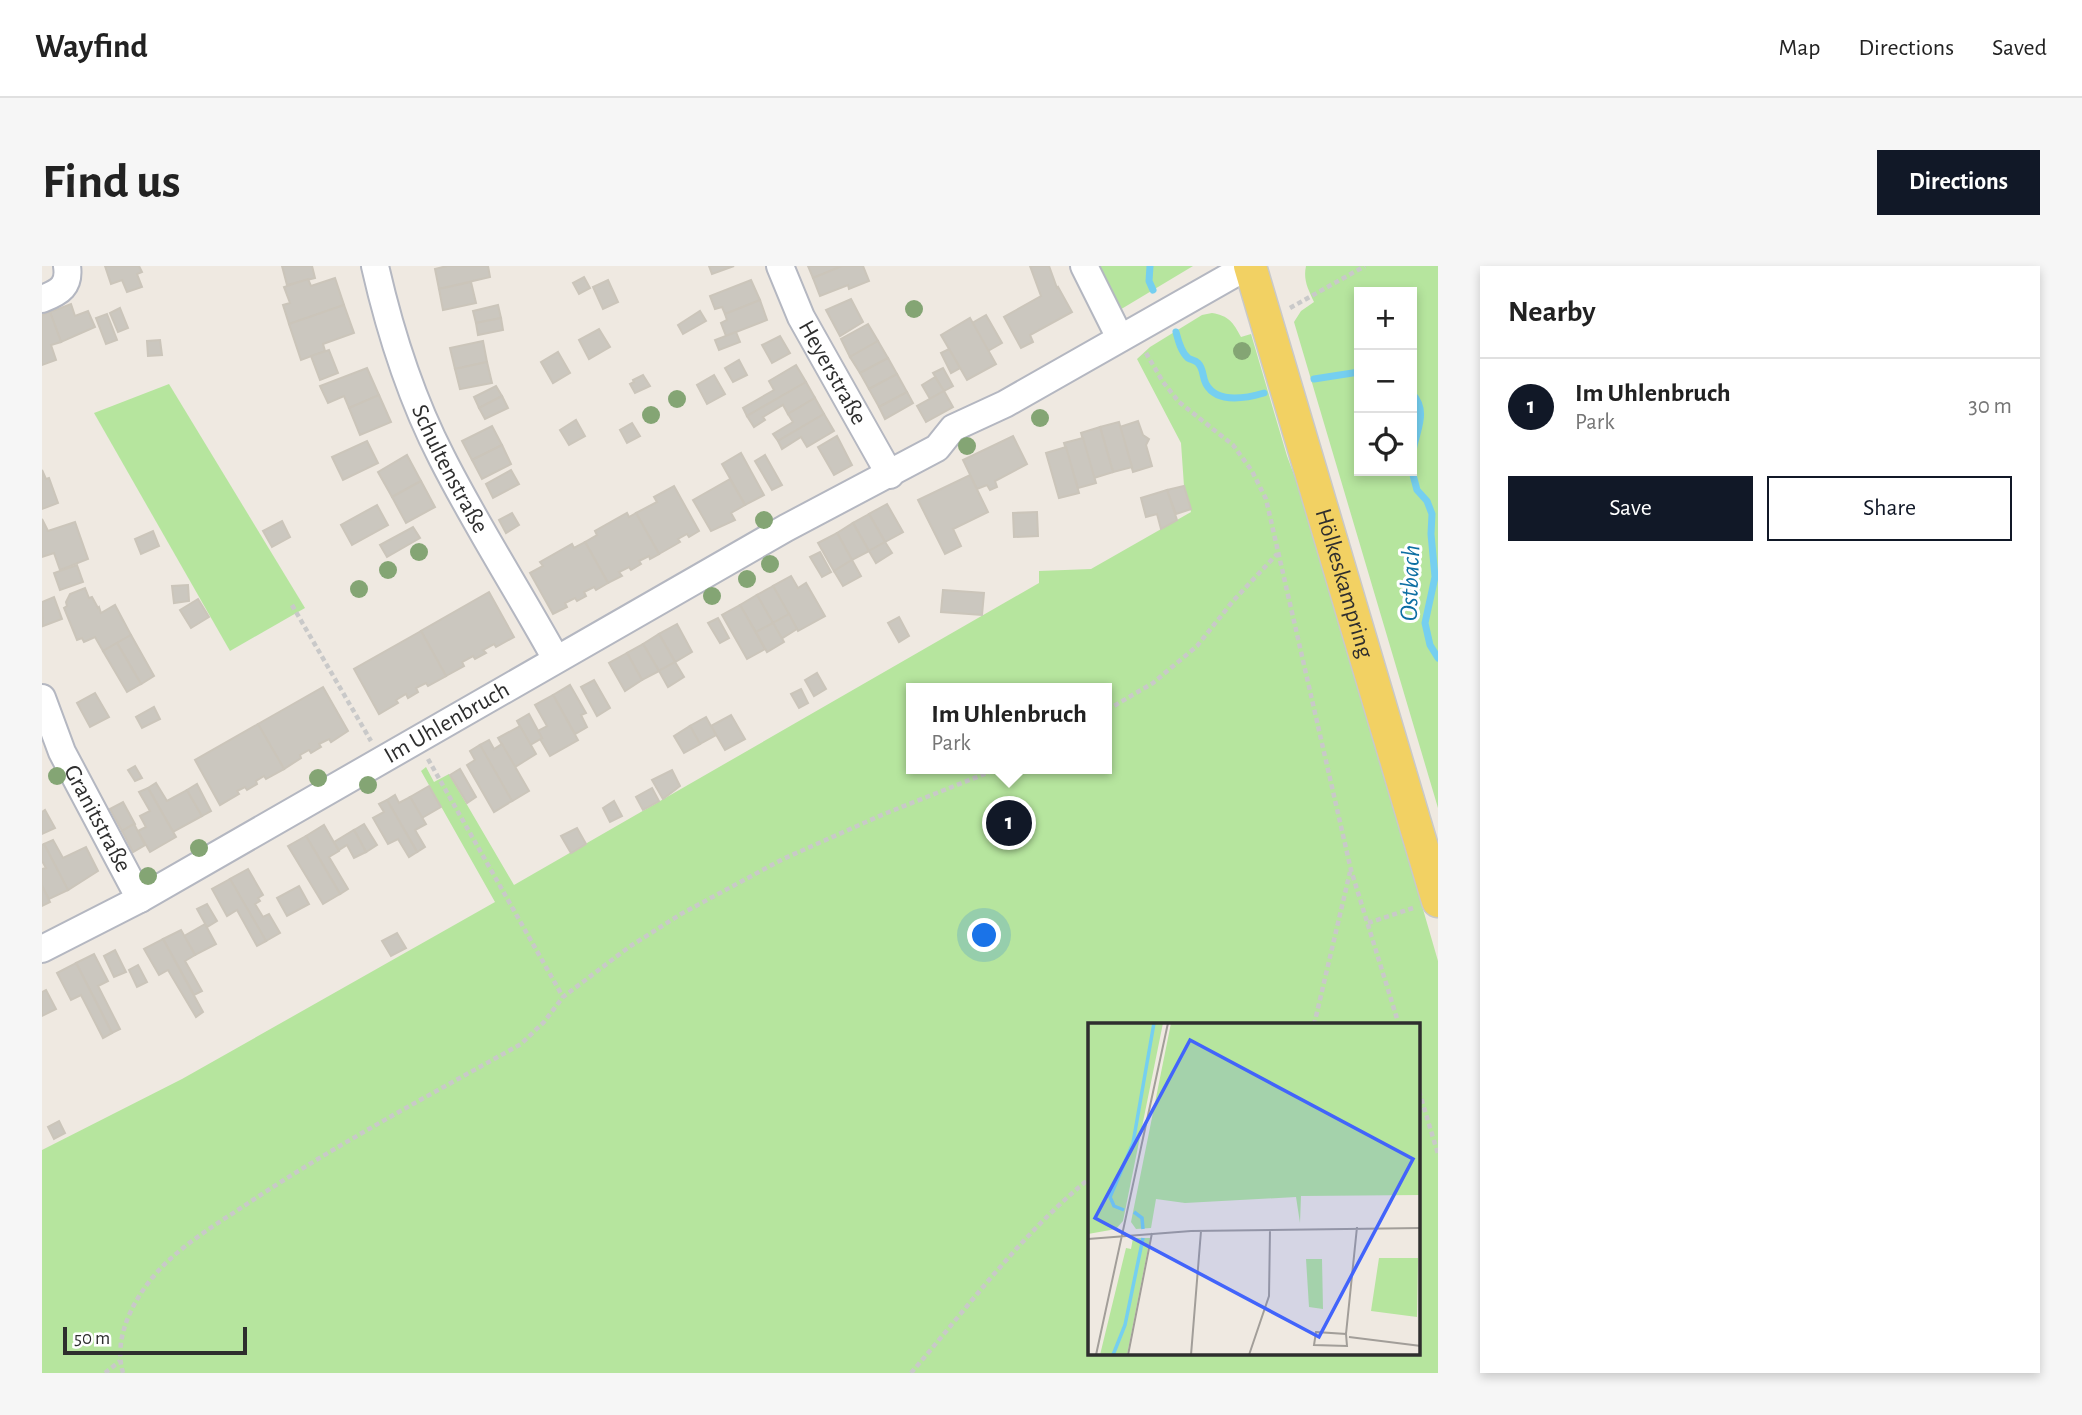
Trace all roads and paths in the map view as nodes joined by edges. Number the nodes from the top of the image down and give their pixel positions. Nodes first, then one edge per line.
1 (67, 266) edge
2 (374, 266) edge
3 (780, 266) edge
4 (1084, 266) edge
5 (1249, 266) edge
6 (1365, 266) edge
7 (42, 299) edge
8 (1281, 313) dead end
9 (1127, 335) junction
10 (890, 475) junction
11 (1278, 553) junction
12 (292, 606) dead end
13 (556, 659) junction
14 (42, 698) edge
15 (1112, 707) edge
16 (417, 740) junction
17 (382, 760) junction
18 (984, 774) edge
19 (1351, 870) junction
20 (140, 899) junction
21 (1438, 901) edge
22 (1403, 911) dead end
23 (1367, 923) junction
24 (42, 949) edge
25 (563, 997) junction
26 (1314, 1023) edge
27 (1398, 1023) edge
28 (1420, 1094) edge
29 (1438, 1154) edge
30 (1088, 1180) edge
31 (120, 1362) junction
32 (105, 1373) edge
33 (123, 1373) edge
34 (911, 1373) edge

1 - 7 street
2 - 13 street, Schultenstraße
3 - 10 street, Heyerstraße
4 - 9 street
5 - 9 street, Im Uhlenbruch
5 - 21 main road, Hölkeskampring
6 - 8 path
9 - 10 street, Im Uhlenbruch
9 - 11 path
10 - 13 street, Im Uhlenbruch
11 - 15 path
11 - 19 path
12 - 17 path
13 - 16 street, Im Uhlenbruch
14 - 20 street, Granitstraße
16 - 17 street, Im Uhlenbruch
16 - 25 path
17 - 20 street, Im Uhlenbruch
18 - 25 path
19 - 23 path
19 - 26 path
20 - 24 street, Im Uhlenbruch
22 - 23 path
23 - 27 path
25 - 31 path
28 - 29 path
30 - 34 path
31 - 32 path
31 - 33 path

